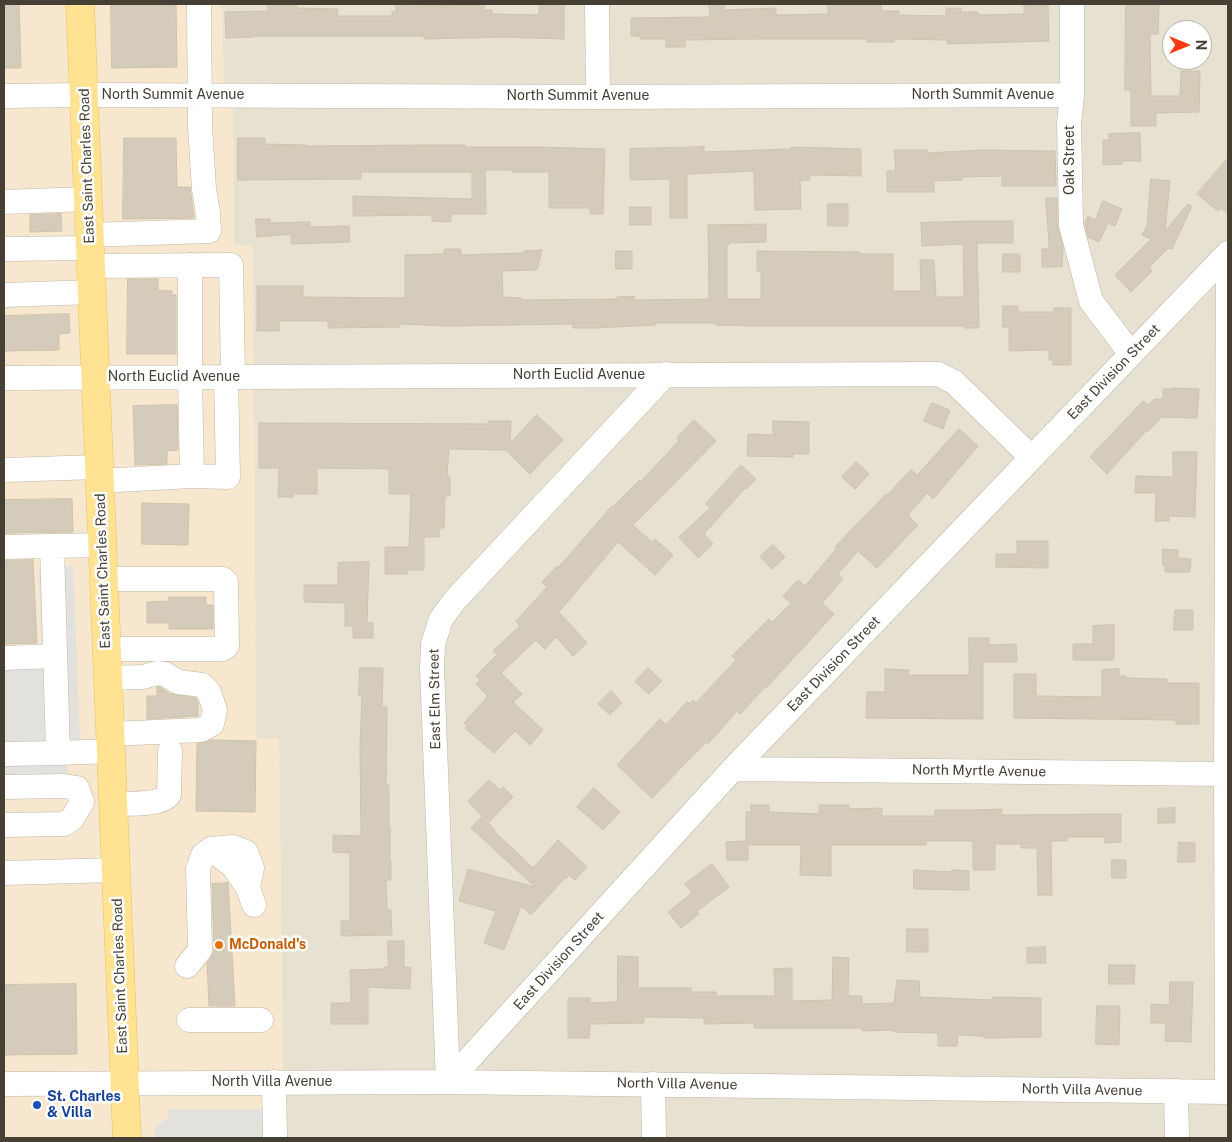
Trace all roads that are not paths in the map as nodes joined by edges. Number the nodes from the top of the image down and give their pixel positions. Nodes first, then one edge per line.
1 (80, 4) edge
2 (199, 4) edge
3 (597, 4) edge
4 (1072, 4) edge
5 (84, 95) junction
6 (201, 95) junction
7 (1072, 95) junction
8 (4, 96) edge
9 (598, 97) junction
10 (88, 199) junction
11 (4, 202) edge
12 (4, 249) edge
13 (1228, 254) edge
14 (90, 261) junction
15 (190, 265) junction
16 (1228, 267) edge
17 (4, 295) edge
18 (1131, 354) junction
19 (666, 374) junction
20 (190, 376) junction
21 (230, 376) junction
22 (95, 377) junction
23 (4, 378) edge
24 (1031, 458) junction
25 (4, 470) edge
26 (99, 474) junction
27 (192, 476) junction
28 (102, 545) junction
29 (52, 546) junction
30 (4, 548) edge
31 (104, 578) junction
32 (107, 649) junction
33 (55, 656) junction
34 (4, 658) edge
35 (108, 678) junction
36 (111, 742) junction
37 (4, 747) edge
38 (170, 751) dead end
39 (60, 753) junction
40 (733, 769) junction
41 (1226, 774) junction
42 (64, 786) junction
43 (4, 787) edge
44 (113, 804) junction
45 (4, 825) edge
46 (116, 870) junction
47 (4, 873) edge
48 (251, 897) dead end
49 (187, 966) dead end
50 (189, 1020) dead end
51 (261, 1020) dead end
52 (274, 1082) junction
53 (448, 1082) junction
54 (125, 1083) junction
55 (4, 1084) edge
56 (653, 1084) junction
57 (1176, 1091) junction
58 (1228, 1092) edge
59 (127, 1138) edge
60 (274, 1138) edge
61 (654, 1138) edge
62 (1177, 1138) edge

1 - 5 main road, East Saint Charles Road
2 - 6 street
3 - 9 street
4 - 7 street, Oak Street
5 - 6 street, North Summit Avenue
5 - 8 street, North Summit Avenue
5 - 10 main road, East Saint Charles Road
6 - 9 street, North Summit Avenue
6 - 14 street
7 - 9 street, North Summit Avenue
7 - 18 street, Oak Street
10 - 11 street
10 - 14 main road, East Saint Charles Road
12 - 14 street
13 - 18 street, East Division Street
14 - 15 street
14 - 17 street
14 - 22 main road, East Saint Charles Road
15 - 20 street
15 - 21 street
16 - 41 street
18 - 24 street, East Division Street
19 - 21 street, North Euclid Avenue
19 - 24 street, North Euclid Avenue
19 - 53 street, East Elm Street
20 - 21 street, North Euclid Avenue
20 - 22 street, North Euclid Avenue
20 - 27 street
21 - 27 street
22 - 23 street, North Euclid Avenue
22 - 26 main road, East Saint Charles Road
24 - 40 street, East Division Street
25 - 26 street
26 - 27 street
26 - 28 main road, East Saint Charles Road
28 - 29 street
28 - 31 main road, East Saint Charles Road
29 - 30 street
29 - 33 street
31 - 32 main road, East Saint Charles Road
31 - 32 street
32 - 35 main road, East Saint Charles Road
33 - 34 street
33 - 39 street
35 - 36 main road, East Saint Charles Road
35 - 36 street
36 - 39 street
36 - 44 main road, East Saint Charles Road
37 - 39 street
38 - 44 street
39 - 42 street
40 - 41 street, North Myrtle Avenue
40 - 53 street, East Division Street
41 - 58 street
42 - 43 street
42 - 45 street
44 - 46 main road, East Saint Charles Road
46 - 47 street
46 - 54 main road, East Saint Charles Road
48 - 49 street
50 - 51 street
52 - 53 street, North Villa Avenue
52 - 54 street, North Villa Avenue
52 - 60 street
53 - 56 street, North Villa Avenue
54 - 55 street, North Villa Avenue
54 - 59 main road, East Saint Charles Road
56 - 57 street, North Villa Avenue
56 - 61 street
57 - 58 street, North Villa Avenue
57 - 62 street

